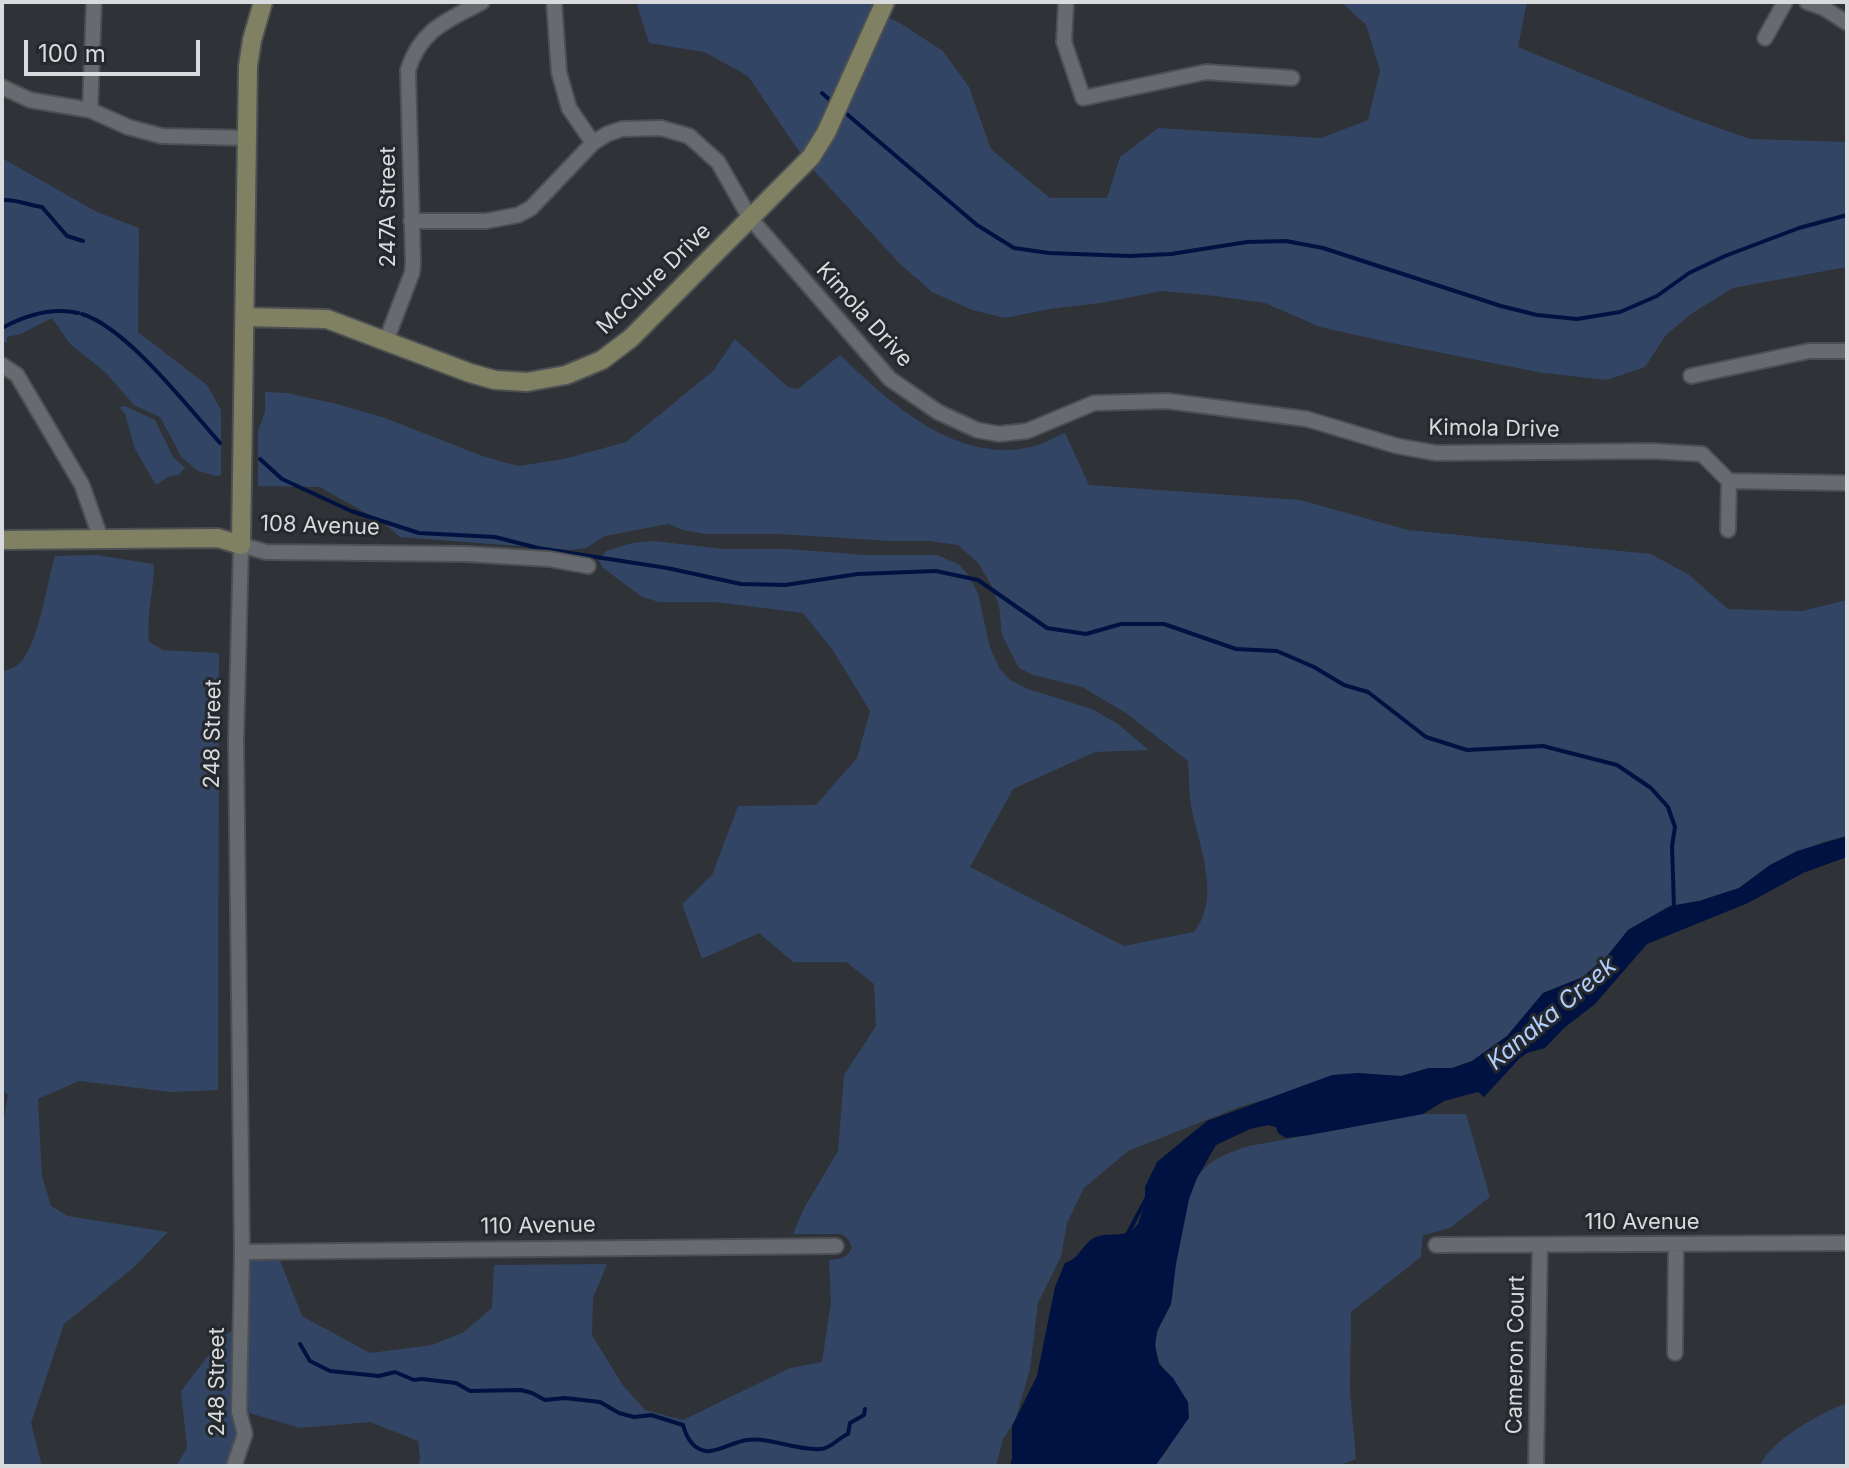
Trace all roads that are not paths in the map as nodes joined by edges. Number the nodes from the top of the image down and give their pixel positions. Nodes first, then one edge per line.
1 (94, 2) edge
2 (263, 2) edge
3 (482, 2) edge
4 (554, 2) edge
5 (885, 2) edge
6 (1066, 2) edge
7 (1785, 2) edge
8 (1807, 2) edge
9 (1847, 23) edge
10 (1765, 38) dead end
11 (1292, 78) dead end
12 (2, 87) edge
13 (90, 110) junction
14 (247, 138) junction
15 (593, 143) junction
16 (750, 218) junction
17 (411, 221) junction
18 (245, 317) junction
19 (386, 341) junction
20 (1847, 351) edge
21 (2, 365) edge
22 (1691, 376) dead end
23 (1729, 481) junction
24 (1847, 483) edge
25 (1728, 530) dead end
26 (101, 539) junction
27 (2, 540) edge
28 (241, 545) junction
29 (588, 566) dead end
30 (1847, 1243) edge
31 (1676, 1244) junction
32 (1436, 1245) dead end
33 (1540, 1245) junction
34 (836, 1246) dead end
35 (242, 1252) junction
36 (1675, 1353) dead end
37 (234, 1466) edge
38 (1536, 1466) edge

1 - 13 street
2 - 14 street, 248 Street
3 - 17 street, 247A Street
4 - 15 street
5 - 16 street, McClure Drive
6 - 11 street
7 - 10 street
8 - 9 street
12 - 13 street
13 - 14 street
14 - 18 street, 248 Street
15 - 16 street, Kimola Drive
15 - 17 street, Kimola Drive
16 - 19 street, McClure Drive
16 - 23 street, Kimola Drive
17 - 19 street, 247A Street
18 - 19 street, McClure Drive
18 - 28 street, 248 Street
20 - 22 street
21 - 26 street
23 - 24 street
23 - 25 street
26 - 27 street, 108 Avenue
26 - 28 street, 108 Avenue
28 - 29 street, 108 Avenue
28 - 35 street, 248 Street
30 - 31 street, 110 Avenue
31 - 33 street, 110 Avenue
31 - 36 street
32 - 33 street, 110 Avenue
33 - 38 street, Cameron Court
34 - 35 street, 110 Avenue
35 - 37 street, 248 Street

